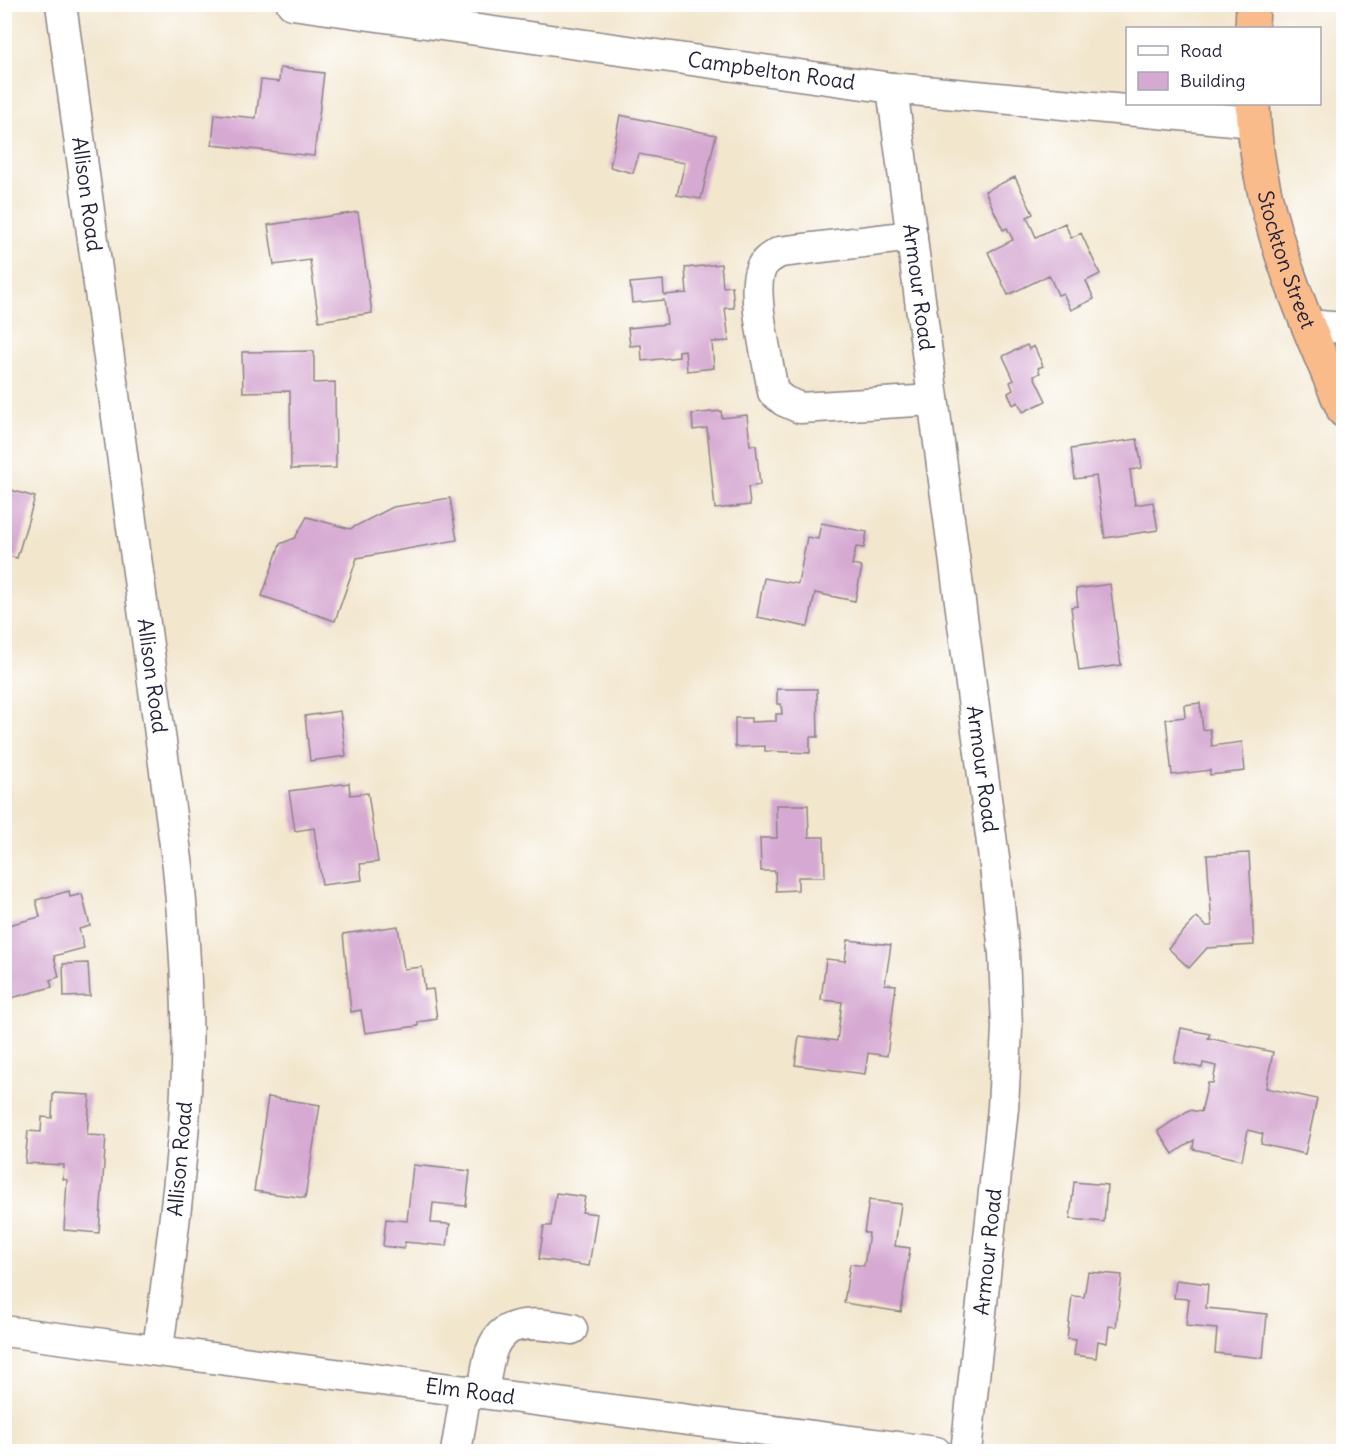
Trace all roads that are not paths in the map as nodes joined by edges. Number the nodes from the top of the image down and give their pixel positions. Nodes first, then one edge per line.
1 (60, 4) edge
2 (292, 4) edge
3 (1253, 4) edge
4 (382, 10) edge
5 (1252, 27) edge
6 (892, 88) junction
7 (1126, 104) edge
8 (1137, 105) edge
9 (1253, 113) edge
10 (912, 236) junction
11 (1307, 325) junction
12 (1344, 328) edge
13 (933, 400) junction
14 (1344, 411) edge
15 (572, 1329) dead end
16 (4, 1331) edge
17 (158, 1349) junction
18 (475, 1392) junction
19 (456, 1452) edge
20 (936, 1452) edge
21 (966, 1452) edge

1 - 17 street, Allison Road
2 - 4 street, Campbelton Road
3 - 5 highway
4 - 6 street, Campbelton Road
6 - 7 street, Campbelton Road
6 - 10 street, Armour Road
8 - 9 street, Campbelton Road
9 - 11 highway, Stockton Street
10 - 13 street, Armour Road
10 - 13 street
11 - 12 street
11 - 14 highway, Stockton Street
13 - 21 street, Armour Road
15 - 18 street
16 - 17 street, Elm Road
17 - 18 street, Elm Road
18 - 19 street
18 - 20 street, Elm Road

